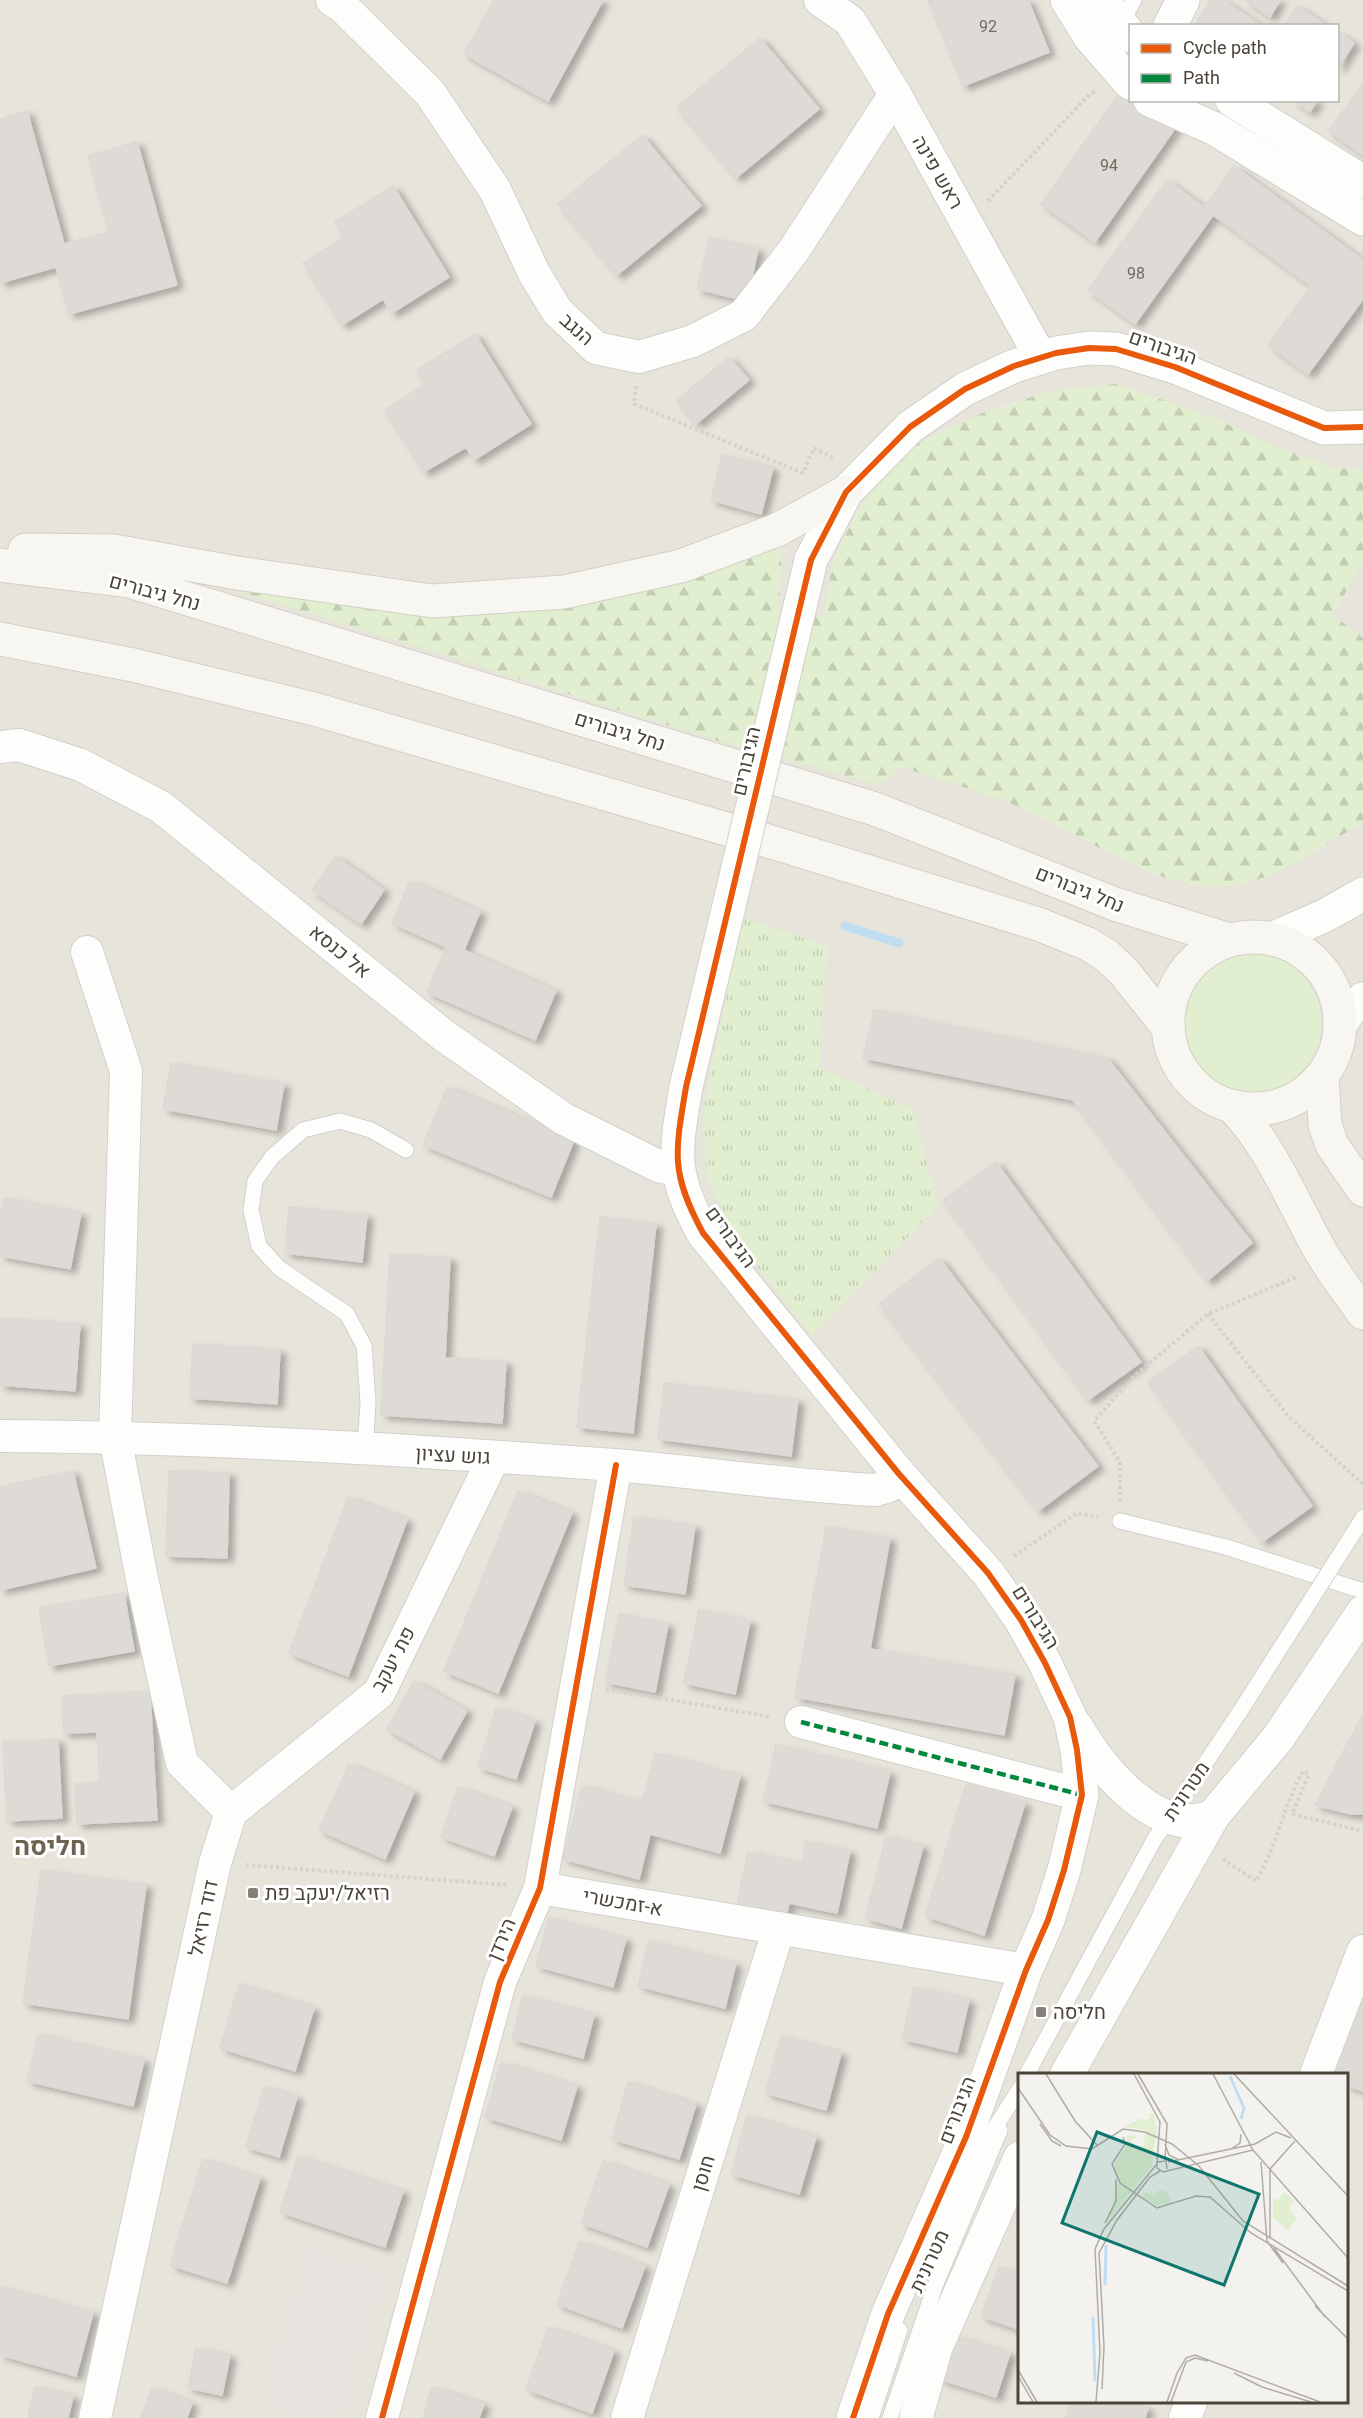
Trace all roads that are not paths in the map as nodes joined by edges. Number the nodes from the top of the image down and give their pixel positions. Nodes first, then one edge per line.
1 (332, 0) edge
2 (820, 0) edge
3 (1067, 0) edge
4 (1183, 0) edge
5 (1122, 15) edge
6 (1171, 24) edge
7 (1129, 80) edge
8 (1129, 82) edge
9 (895, 94) junction
10 (1165, 102) edge
11 (1235, 102) edge
12 (1363, 182) edge
13 (1363, 219) edge
14 (1041, 358) junction
15 (1363, 427) edge
16 (842, 476) junction
17 (0, 552) edge
18 (0, 565) edge
19 (0, 639) edge
20 (0, 747) edge
21 (1363, 894) edge
22 (1272, 939) junction
23 (1229, 940) junction
24 (87, 952) dead end
25 (1363, 999) edge
26 (1167, 1026) junction
27 (1340, 1026) junction
28 (1322, 1076) junction
29 (1233, 1107) junction
30 (406, 1150) dead end
31 (677, 1170) junction
32 (1363, 1190) edge
33 (1363, 1312) edge
34 (0, 1437) edge
35 (115, 1437) junction
36 (365, 1450) junction
37 (494, 1457) junction
38 (616, 1465) junction
39 (899, 1474) junction
40 (1363, 1518) edge
41 (1120, 1521) road end
42 (1363, 1591) edge
43 (1363, 1612) edge
44 (1070, 1717) junction
45 (801, 1722) road end
46 (1082, 1795) junction
47 (231, 1812) junction
48 (1213, 1816) junction
49 (1167, 1819) junction
50 (540, 1888) junction
51 (779, 1928) junction
52 (1363, 1951) edge
53 (1026, 1970) junction
54 (1028, 2073) edge
55 (1068, 2073) edge
56 (1316, 2073) edge
57 (1018, 2092) edge
58 (1006, 2113) junction
59 (1018, 2162) edge
60 (1191, 2403) edge
61 (95, 2418) edge
62 (382, 2418) edge
63 (627, 2418) edge
64 (853, 2418) edge
65 (871, 2418) edge
66 (890, 2418) edge
67 (915, 2418) edge
68 (1185, 2418) edge

1 - 9 street, הנגב
2 - 9 street, ראש פינה
3 - 8 street
4 - 6 street
5 - 7 lane
9 - 14 street, ראש פינה
10 - 13 street
11 - 12 street
14 - 15 street, הגיבורים
14 - 16 street, הגיבורים
16 - 17 main road
16 - 31 street, הגיבורים, bridge
18 - 23 main road, נחל גיבורים
19 - 26 main road
20 - 31 street, אל כנסא
21 - 22 street
22 - 23 main road
22 - 27 main road
23 - 26 main road
24 - 35 street
25 - 27 street
26 - 29 main road
27 - 28 main road
28 - 29 main road
28 - 32 main road
29 - 33 main road
30 - 36 lane
31 - 39 street, הגיבורים
34 - 35 street, גוש עציון
35 - 36 street, גוש עציון
35 - 47 street
36 - 37 street, גוש עציון
37 - 38 street, גוש עציון
37 - 47 street, פת יעקב
38 - 39 street, גוש עציון
38 - 50 street, הירדן
39 - 44 street, הגיבורים
40 - 49 lane, מטרונית, bridge
41 - 42 lane
43 - 48 street
44 - 46 street, הגיבורים
44 - 49 street
45 - 46 street
46 - 53 street, הגיבורים
47 - 61 street, דוד רזיאל
48 - 49 street
48 - 55 street
49 - 54 lane, מטרונית
50 - 51 street, א-זמכשרי
50 - 62 street, הירדן
51 - 53 street, א-זמכשרי
51 - 63 street, חוסן
52 - 56 street
53 - 64 street, הגיבורים
57 - 58 lane, מטרונית
58 - 65 lane, מטרונית
58 - 66 lane, מטרונית
59 - 67 street
60 - 68 street

